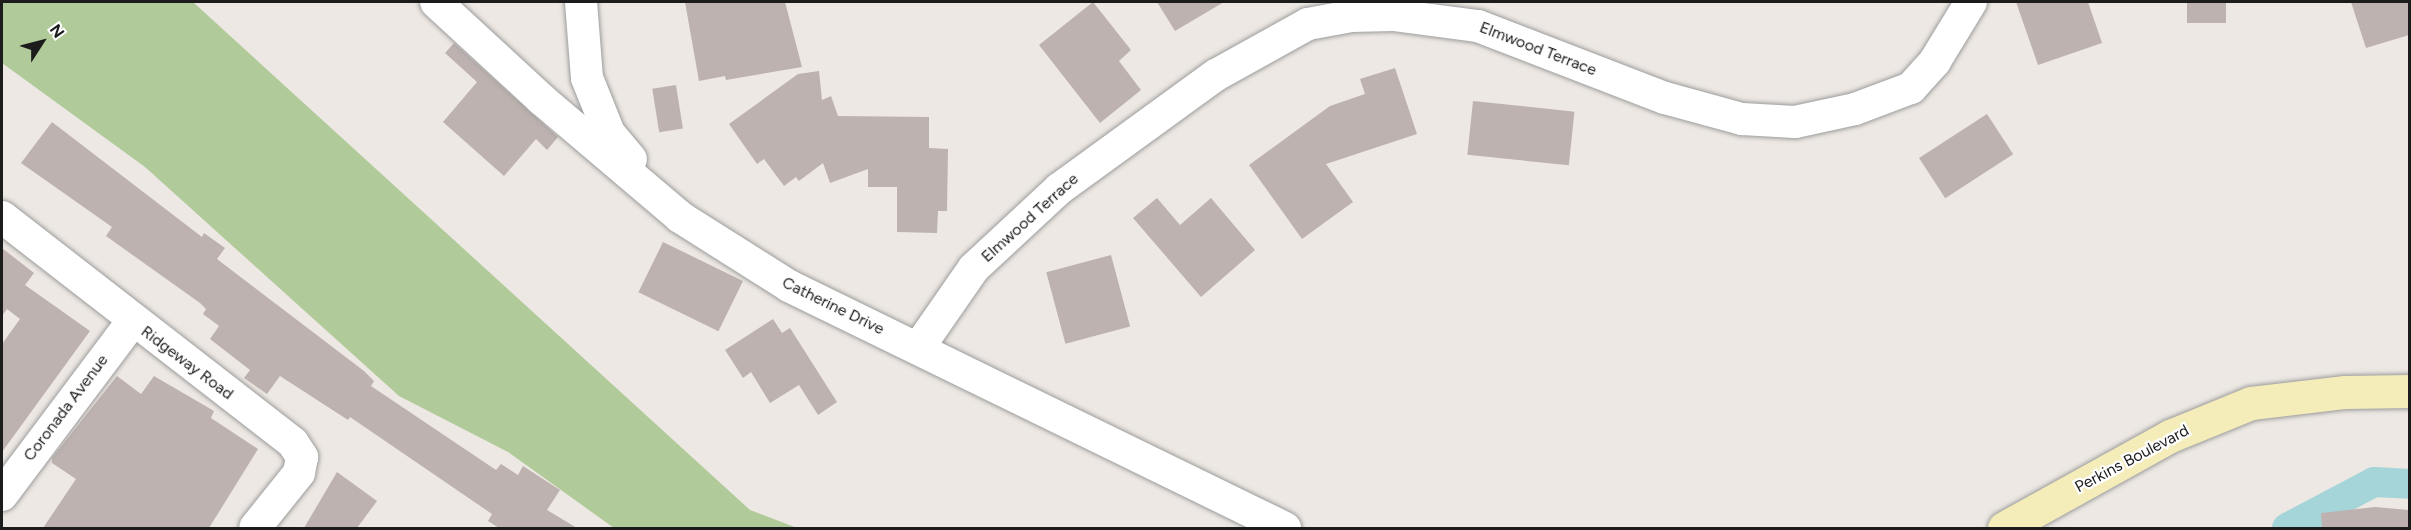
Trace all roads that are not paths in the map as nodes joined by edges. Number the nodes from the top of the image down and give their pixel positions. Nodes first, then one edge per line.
1 (436, 2) edge
2 (581, 2) edge
3 (1971, 2) edge
4 (2, 217) edge
5 (680, 217) junction
6 (132, 322) junction
7 (918, 347) junction
8 (2409, 391) edge
9 (2, 495) edge
10 (255, 528) edge
11 (1285, 528) edge
12 (2004, 528) edge

1 - 5 street, Catherine Drive
2 - 5 street
3 - 7 street, Elmwood Terrace
4 - 6 street, Ridgeway Road
5 - 7 street, Catherine Drive
6 - 9 street, Coronada Avenue
6 - 10 street, Ridgeway Road
7 - 11 street, Catherine Drive
8 - 12 street, Perkins Boulevard

